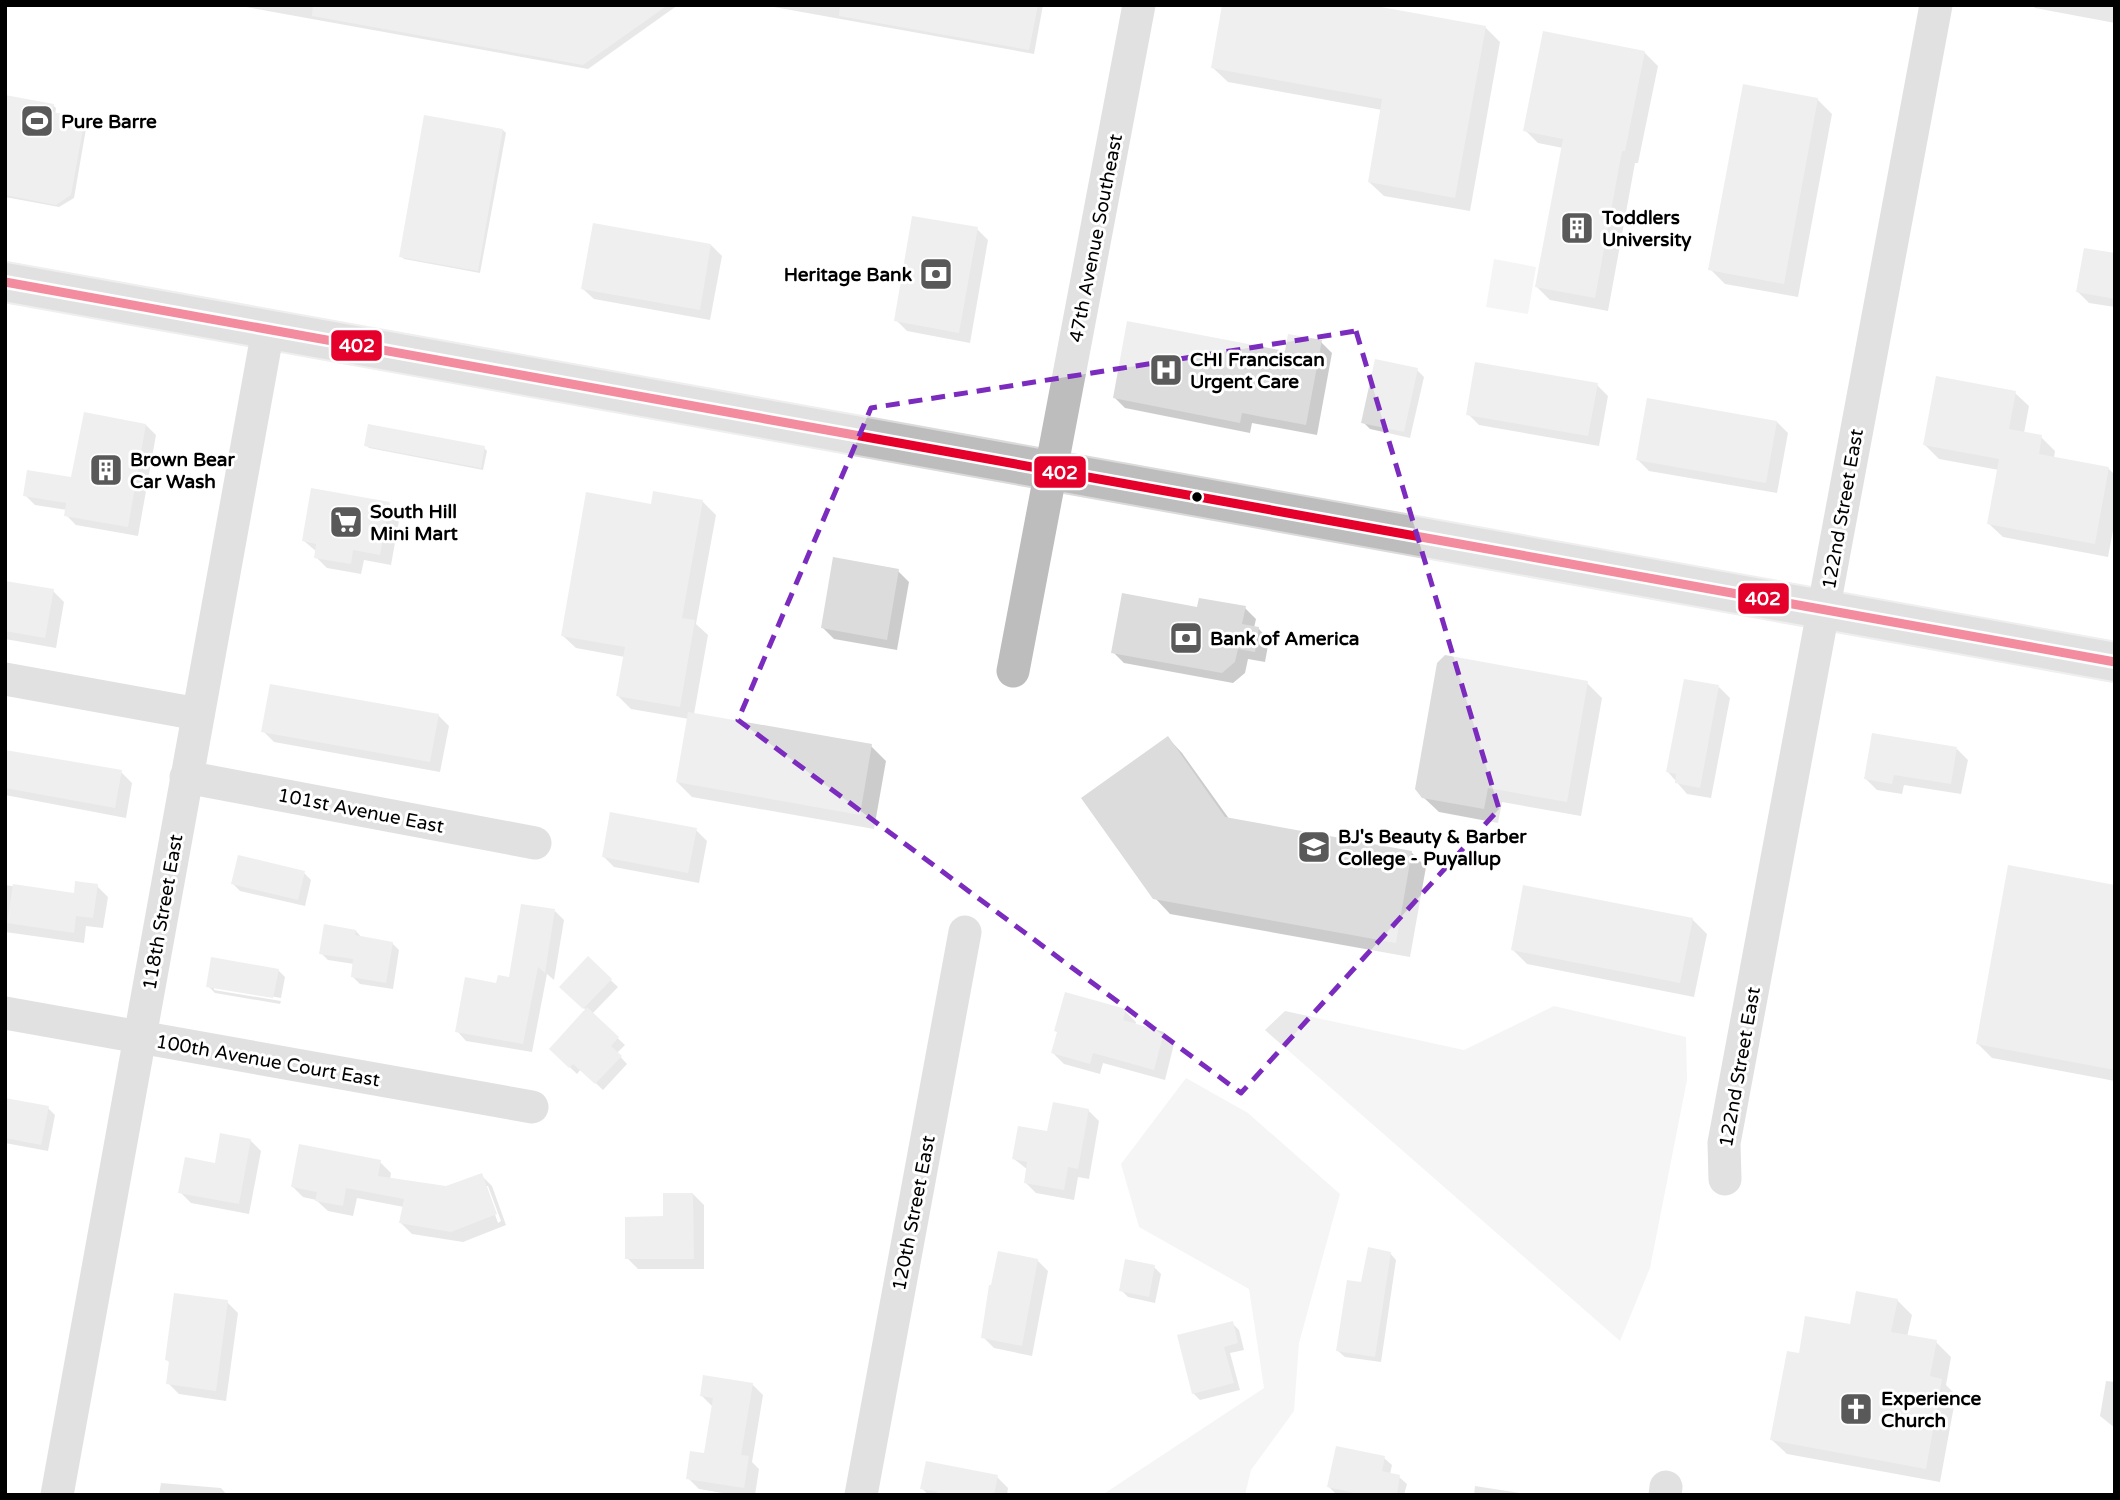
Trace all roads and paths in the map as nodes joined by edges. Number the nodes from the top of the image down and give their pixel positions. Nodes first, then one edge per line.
1 (1139, 5) edge
2 (1936, 5) edge
3 (5, 282) edge
4 (268, 330) junction
5 (1051, 471) junction
6 (1823, 610) junction
7 (2115, 662) edge
8 (1013, 671) dead end
9 (5, 679) edge
10 (198, 714) junction
11 (186, 777) junction
12 (535, 843) dead end
13 (965, 932) dead end
14 (5, 1013) edge
15 (139, 1037) junction
16 (532, 1107) dead end
17 (1725, 1179) dead end
18 (57, 1495) edge
19 (861, 1495) edge

1 - 5 street, 47th Avenue Southeast
2 - 6 street, 122nd Street East
3 - 4 main road
4 - 5 main road
4 - 10 street, 118th Street East
5 - 6 main road
5 - 8 street
6 - 7 main road
6 - 17 street, 122nd Street East
9 - 10 street
10 - 11 street, 118th Street East
11 - 12 street, 101st Avenue East
11 - 15 street, 118th Street East
13 - 19 street, 120th Street East
14 - 15 street, 100th Avenue Court East
15 - 16 street, 100th Avenue Court East
15 - 18 street, 118th Street East

